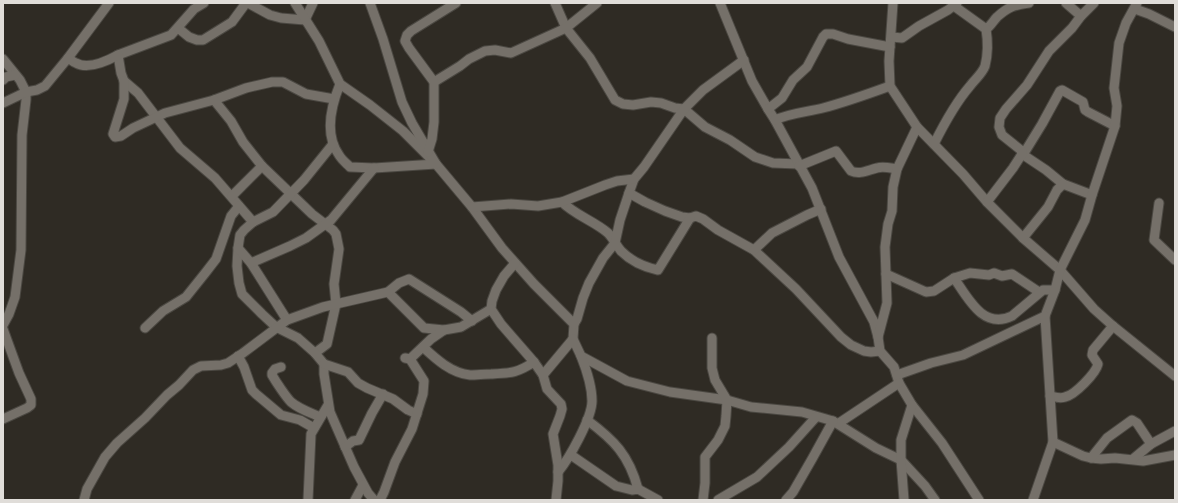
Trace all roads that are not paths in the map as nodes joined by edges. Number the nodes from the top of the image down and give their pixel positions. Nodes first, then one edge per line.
1 (109, 3) edge
2 (204, 3) edge
3 (247, 3) edge
4 (295, 3) edge
5 (313, 3) edge
6 (370, 3) edge
7 (456, 3) edge
8 (555, 3) edge
9 (598, 3) edge
10 (720, 3) edge
11 (893, 3) edge
12 (1029, 3) edge
13 (1066, 3) edge
14 (1094, 3) edge
15 (955, 4) edge
16 (1136, 6) edge
17 (1081, 16) junction
18 (305, 20) junction
19 (1175, 27) edge
20 (178, 28) junction
21 (566, 28) junction
22 (986, 29) junction
23 (892, 37) junction
24 (890, 47) junction
25 (118, 55) junction
26 (68, 58) junction
27 (3, 59) edge
28 (744, 60) junction
29 (15, 75) junction
30 (3, 80) edge
31 (124, 81) junction
32 (434, 82) junction
33 (340, 84) junction
34 (890, 86) junction
35 (26, 92) junction
36 (334, 99) junction
37 (214, 100) junction
38 (3, 103) edge
39 (684, 109) junction
40 (768, 110) junction
41 (156, 117) junction
42 (775, 120) junction
43 (1115, 126) junction
44 (917, 127) junction
45 (333, 144) junction
46 (934, 144) junction
47 (428, 152) junction
48 (1022, 154) junction
49 (436, 164) junction
50 (798, 165) junction
51 (262, 166) junction
52 (374, 168) junction
53 (897, 169) junction
54 (634, 179) junction
55 (1063, 184) junction
56 (629, 193) junction
57 (291, 194) junction
58 (1092, 195) junction
59 (232, 196) junction
60 (562, 202) junction
61 (987, 202) junction
62 (1159, 203) dead end
63 (239, 206) junction
64 (472, 207) junction
65 (821, 209) junction
66 (690, 218) junction
67 (253, 222) junction
68 (325, 224) junction
69 (1022, 238) junction
70 (615, 243) junction
71 (238, 248) junction
72 (754, 250) junction
73 (1175, 260) edge
74 (251, 263) junction
75 (515, 263) junction
76 (1060, 270) junction
77 (886, 274) junction
78 (954, 278) junction
79 (1055, 290) junction
80 (388, 292) junction
81 (1039, 292) junction
82 (336, 304) junction
83 (491, 309) junction
84 (1045, 316) junction
85 (287, 320) junction
86 (472, 320) junction
87 (574, 324) junction
88 (3, 325) edge
89 (1113, 326) junction
90 (145, 328) dead end
91 (276, 328) junction
92 (3, 329) edge
93 (444, 330) junction
94 (878, 337) junction
95 (712, 338) dead end
96 (573, 339) junction
97 (423, 347) junction
98 (880, 351) junction
99 (316, 353) junction
100 (238, 356) junction
101 (581, 356) junction
102 (534, 362) junction
103 (324, 364) junction
104 (281, 367) dead end
105 (543, 375) junction
106 (1175, 376) edge
107 (898, 379) junction
108 (383, 394) junction
109 (1050, 396) junction
110 (727, 400) junction
111 (912, 404) junction
112 (328, 405) junction
113 (417, 414) junction
114 (320, 417) junction
115 (816, 417) junction
116 (3, 419) edge
117 (587, 420) junction
118 (836, 422) junction
119 (314, 428) junction
120 (1175, 431) edge
121 (1053, 442) junction
122 (1151, 444) junction
123 (345, 447) junction
124 (571, 455) junction
125 (1175, 455) edge
126 (1092, 458) junction
127 (1133, 459) junction
128 (901, 460) junction
129 (558, 472) junction
130 (363, 485) junction
131 (638, 489) junction
132 (1034, 499) edge
133 (84, 500) edge
134 (308, 500) edge
135 (355, 500) edge
136 (374, 500) edge
137 (380, 500) edge
138 (556, 500) edge
139 (658, 500) edge
140 (703, 500) edge
141 (718, 500) edge
142 (786, 500) edge
143 (904, 500) edge
144 (935, 500) edge
145 (979, 500) edge

1 - 26 street
2 - 20 street
3 - 18 street
3 - 20 street
4 - 18 street
5 - 18 street
6 - 47 street
7 - 32 street
8 - 21 street
9 - 21 street
10 - 28 street
11 - 23 street
12 - 22 street
13 - 17 street
14 - 17 street
15 - 22 street
15 - 23 street
16 - 19 street
16 - 43 street
17 - 48 street
18 - 33 street
20 - 25 street
21 - 32 street
21 - 39 street
22 - 46 street
23 - 24 street
24 - 34 street
24 - 40 street
25 - 26 street
25 - 31 street
26 - 35 street
27 - 29 street
28 - 39 street
28 - 40 street
29 - 30 street
29 - 35 street
31 - 41 street
31 - 41 street
32 - 47 street
33 - 36 street
33 - 49 street
34 - 42 street
34 - 44 street
35 - 38 street
35 - 88 street
36 - 37 street
36 - 45 street
37 - 41 street
37 - 51 street
39 - 50 street
39 - 54 street
40 - 42 street
41 - 59 street
42 - 50 street
43 - 48 street
43 - 58 street
44 - 46 street
44 - 53 street
45 - 52 street
45 - 57 street
46 - 61 street
47 - 49 street
48 - 55 street
48 - 61 street
49 - 52 street
49 - 64 street
50 - 53 street
50 - 65 street
51 - 57 street
51 - 59 street
52 - 68 street
53 - 77 street
54 - 56 street
54 - 60 street
55 - 58 street
55 - 69 street
56 - 66 street
56 - 70 street
57 - 67 street
57 - 68 street
58 - 76 street
59 - 63 street
60 - 64 street
60 - 70 street
61 - 69 street
62 - 73 street
63 - 67 street
63 - 90 street
64 - 75 street
65 - 72 street
65 - 94 street
66 - 70 street
66 - 72 street
67 - 71 street
68 - 74 street
68 - 82 street
69 - 76 street
70 - 87 street
71 - 74 street
71 - 91 street
72 - 98 street
74 - 85 street
75 - 83 street
75 - 87 street
76 - 79 street
76 - 89 street
77 - 78 street
77 - 94 street
78 - 81 street
78 - 81 street
79 - 81 street
79 - 84 street
80 - 82 street
80 - 86 street
80 - 93 street
82 - 85 street
82 - 99 street
83 - 86 street
83 - 102 street
84 - 107 street
84 - 109 street
85 - 91 street
86 - 93 street
87 - 96 street
89 - 106 street
89 - 109 street
91 - 99 street
91 - 100 street
92 - 116 street
93 - 97 street
94 - 98 street
95 - 110 street
96 - 101 street
96 - 105 street
97 - 102 street
97 - 113 street
98 - 107 street
99 - 103 street
100 - 119 street
100 - 133 street
101 - 110 street
101 - 117 street
102 - 105 street
103 - 108 street
103 - 112 street
104 - 114 street
105 - 129 street
107 - 111 street
107 - 118 street
108 - 113 street
108 - 123 street
109 - 121 street
110 - 115 street
110 - 140 street
111 - 128 street
111 - 145 street
112 - 114 street
112 - 123 street
113 - 137 street
114 - 119 street
115 - 118 street
115 - 141 street
117 - 124 street
117 - 131 street
118 - 128 street
118 - 142 street
119 - 134 street
120 - 122 street
121 - 126 street
121 - 132 street
122 - 126 street
122 - 127 street
123 - 130 street
124 - 129 street
124 - 131 street
125 - 127 street
126 - 127 street
128 - 143 street
128 - 144 street
129 - 138 street
130 - 135 street
130 - 136 street
131 - 139 street

